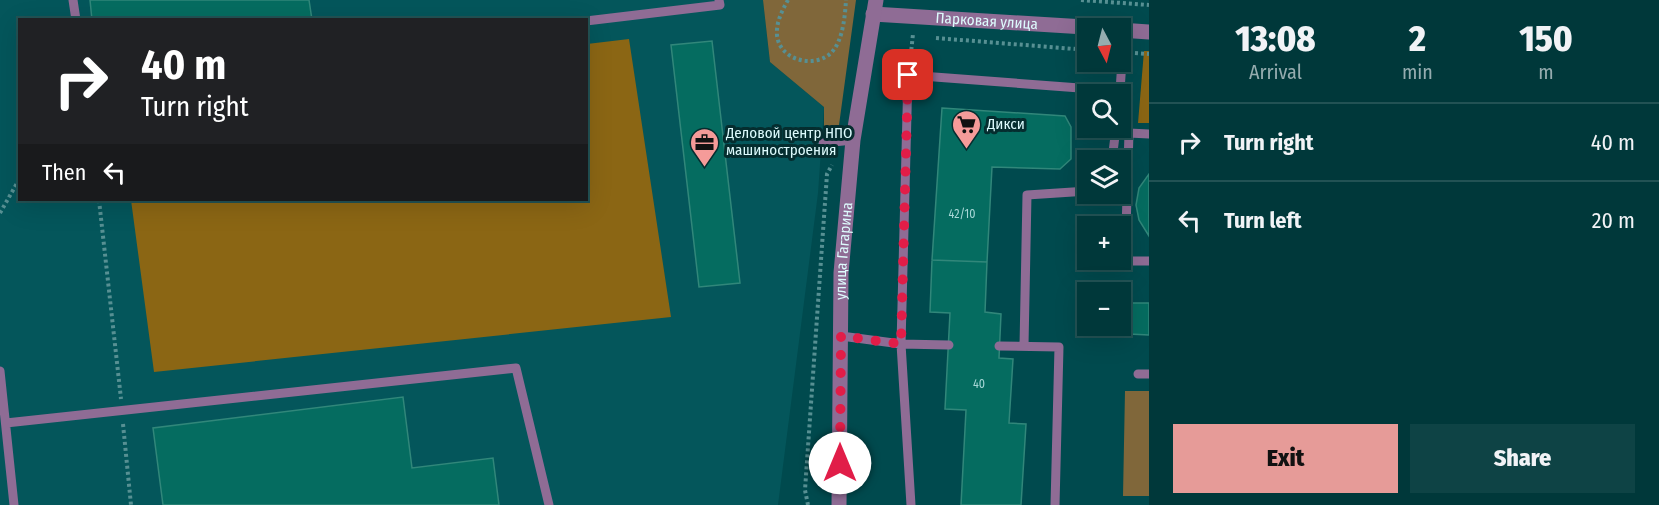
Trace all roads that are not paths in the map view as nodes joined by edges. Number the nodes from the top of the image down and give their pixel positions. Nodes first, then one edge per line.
1 (73, 0) edge
2 (719, 0) edge
3 (874, 7) edge
4 (76, 18) edge
5 (588, 21) edge
6 (1077, 26) edge
7 (1131, 31) edge
8 (1149, 32) edge
9 (1077, 89) edge
10 (1149, 134) edge
11 (853, 140) junction
12 (823, 143) dead end
13 (1128, 150) edge
14 (1077, 192) edge
15 (1127, 204) edge
16 (1149, 261) edge
17 (841, 336) junction
18 (901, 344) junction
19 (948, 345) dead end
20 (999, 346) dead end
21 (1024, 346) junction
22 (0, 371) edge
23 (1138, 374) dead end
24 (1149, 374) edge
25 (6, 423) junction
26 (14, 505) edge
27 (549, 505) edge
28 (839, 505) edge
29 (911, 505) edge
30 (1055, 505) edge

1 - 4 lane
2 - 5 lane
3 - 6 street, Парковая улица
3 - 11 street, улица Гагарина
7 - 8 street
9 - 18 lane
10 - 13 lane
11 - 12 lane
11 - 17 street, улица Гагарина
14 - 21 lane
15 - 16 lane
17 - 18 lane
17 - 28 street, улица Гагарина
18 - 19 lane
18 - 29 lane
20 - 21 lane
21 - 30 lane
22 - 25 lane
23 - 24 lane
25 - 26 lane
25 - 27 lane

